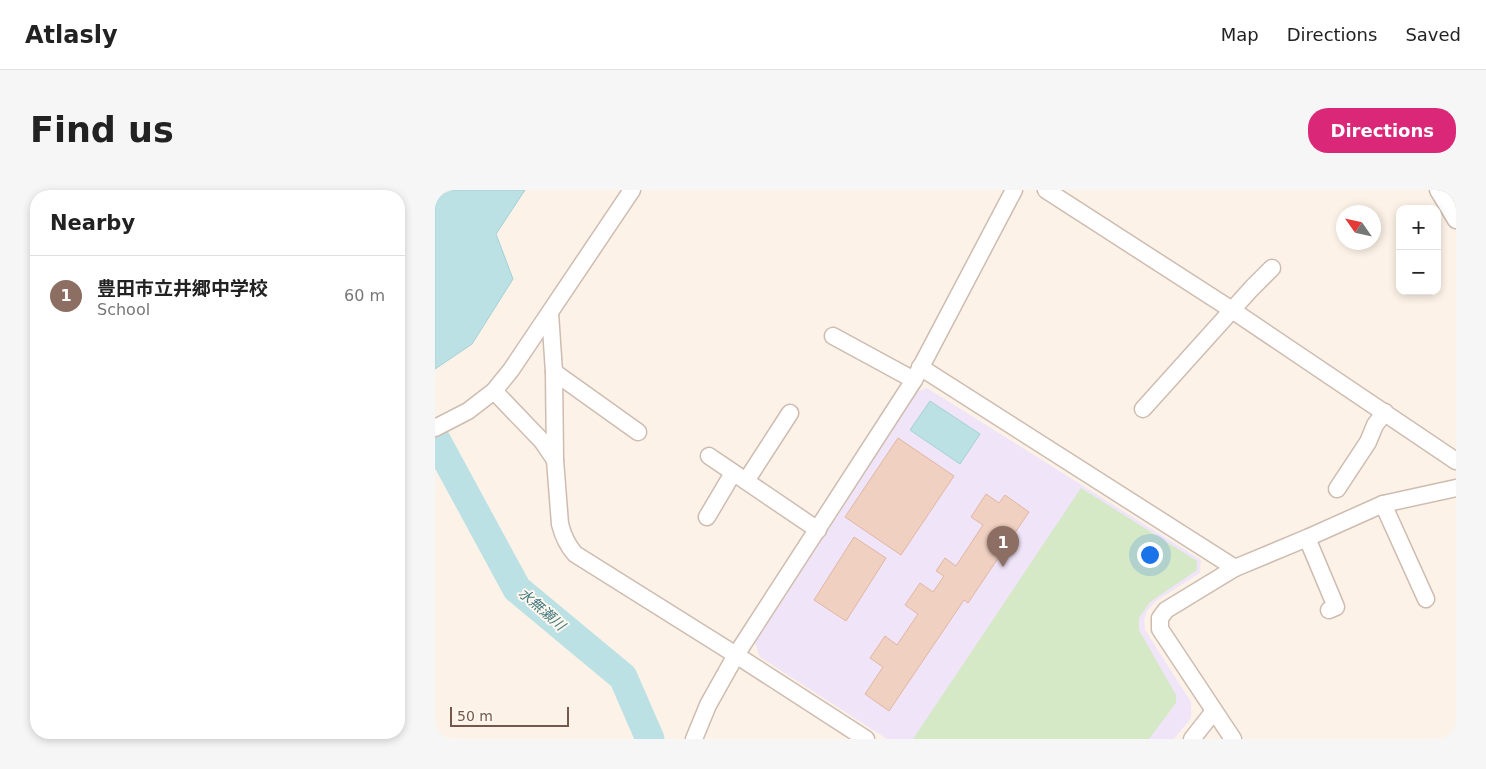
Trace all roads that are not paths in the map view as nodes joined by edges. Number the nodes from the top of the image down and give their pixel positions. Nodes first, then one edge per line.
1 (632, 190) edge
2 (1014, 190) edge
3 (1046, 190) edge
4 (1438, 190) edge
5 (1456, 220) edge
6 (1272, 268) dead end
7 (1232, 310) junction
8 (550, 313) junction
9 (833, 336) dead end
10 (554, 372) junction
11 (917, 374) junction
12 (494, 391) junction
13 (1143, 409) dead end
14 (1385, 412) junction
15 (789, 413) dead end
16 (441, 426) edge
17 (638, 432) dead end
18 (709, 456) dead end
19 (555, 460) junction
20 (1456, 461) edge
21 (739, 477) junction
22 (1456, 488) edge
23 (1337, 489) dead end
24 (1383, 504) junction
25 (707, 517) dead end
26 (818, 530) junction
27 (1307, 538) junction
28 (1235, 568) junction
29 (1426, 599) dead end
30 (1329, 610) dead end
31 (736, 655) junction
32 (1214, 711) junction
33 (694, 739) edge
34 (866, 739) edge
35 (1192, 739) edge
36 (1233, 739) edge

1 - 8 street
2 - 11 street
3 - 7 street
4 - 5 street
6 - 7 street
7 - 13 street
7 - 14 street
8 - 10 street
8 - 12 street
9 - 11 street
10 - 17 street
10 - 19 street
11 - 26 street
11 - 28 street
12 - 16 street
12 - 19 street
14 - 20 street
14 - 23 street
15 - 21 street
18 - 21 street
19 - 31 street
21 - 25 street
21 - 26 street
22 - 24 street
24 - 27 street
24 - 29 street
26 - 31 street
27 - 28 street
27 - 30 street
28 - 32 street
31 - 33 street
31 - 34 street
32 - 35 street
32 - 36 street

